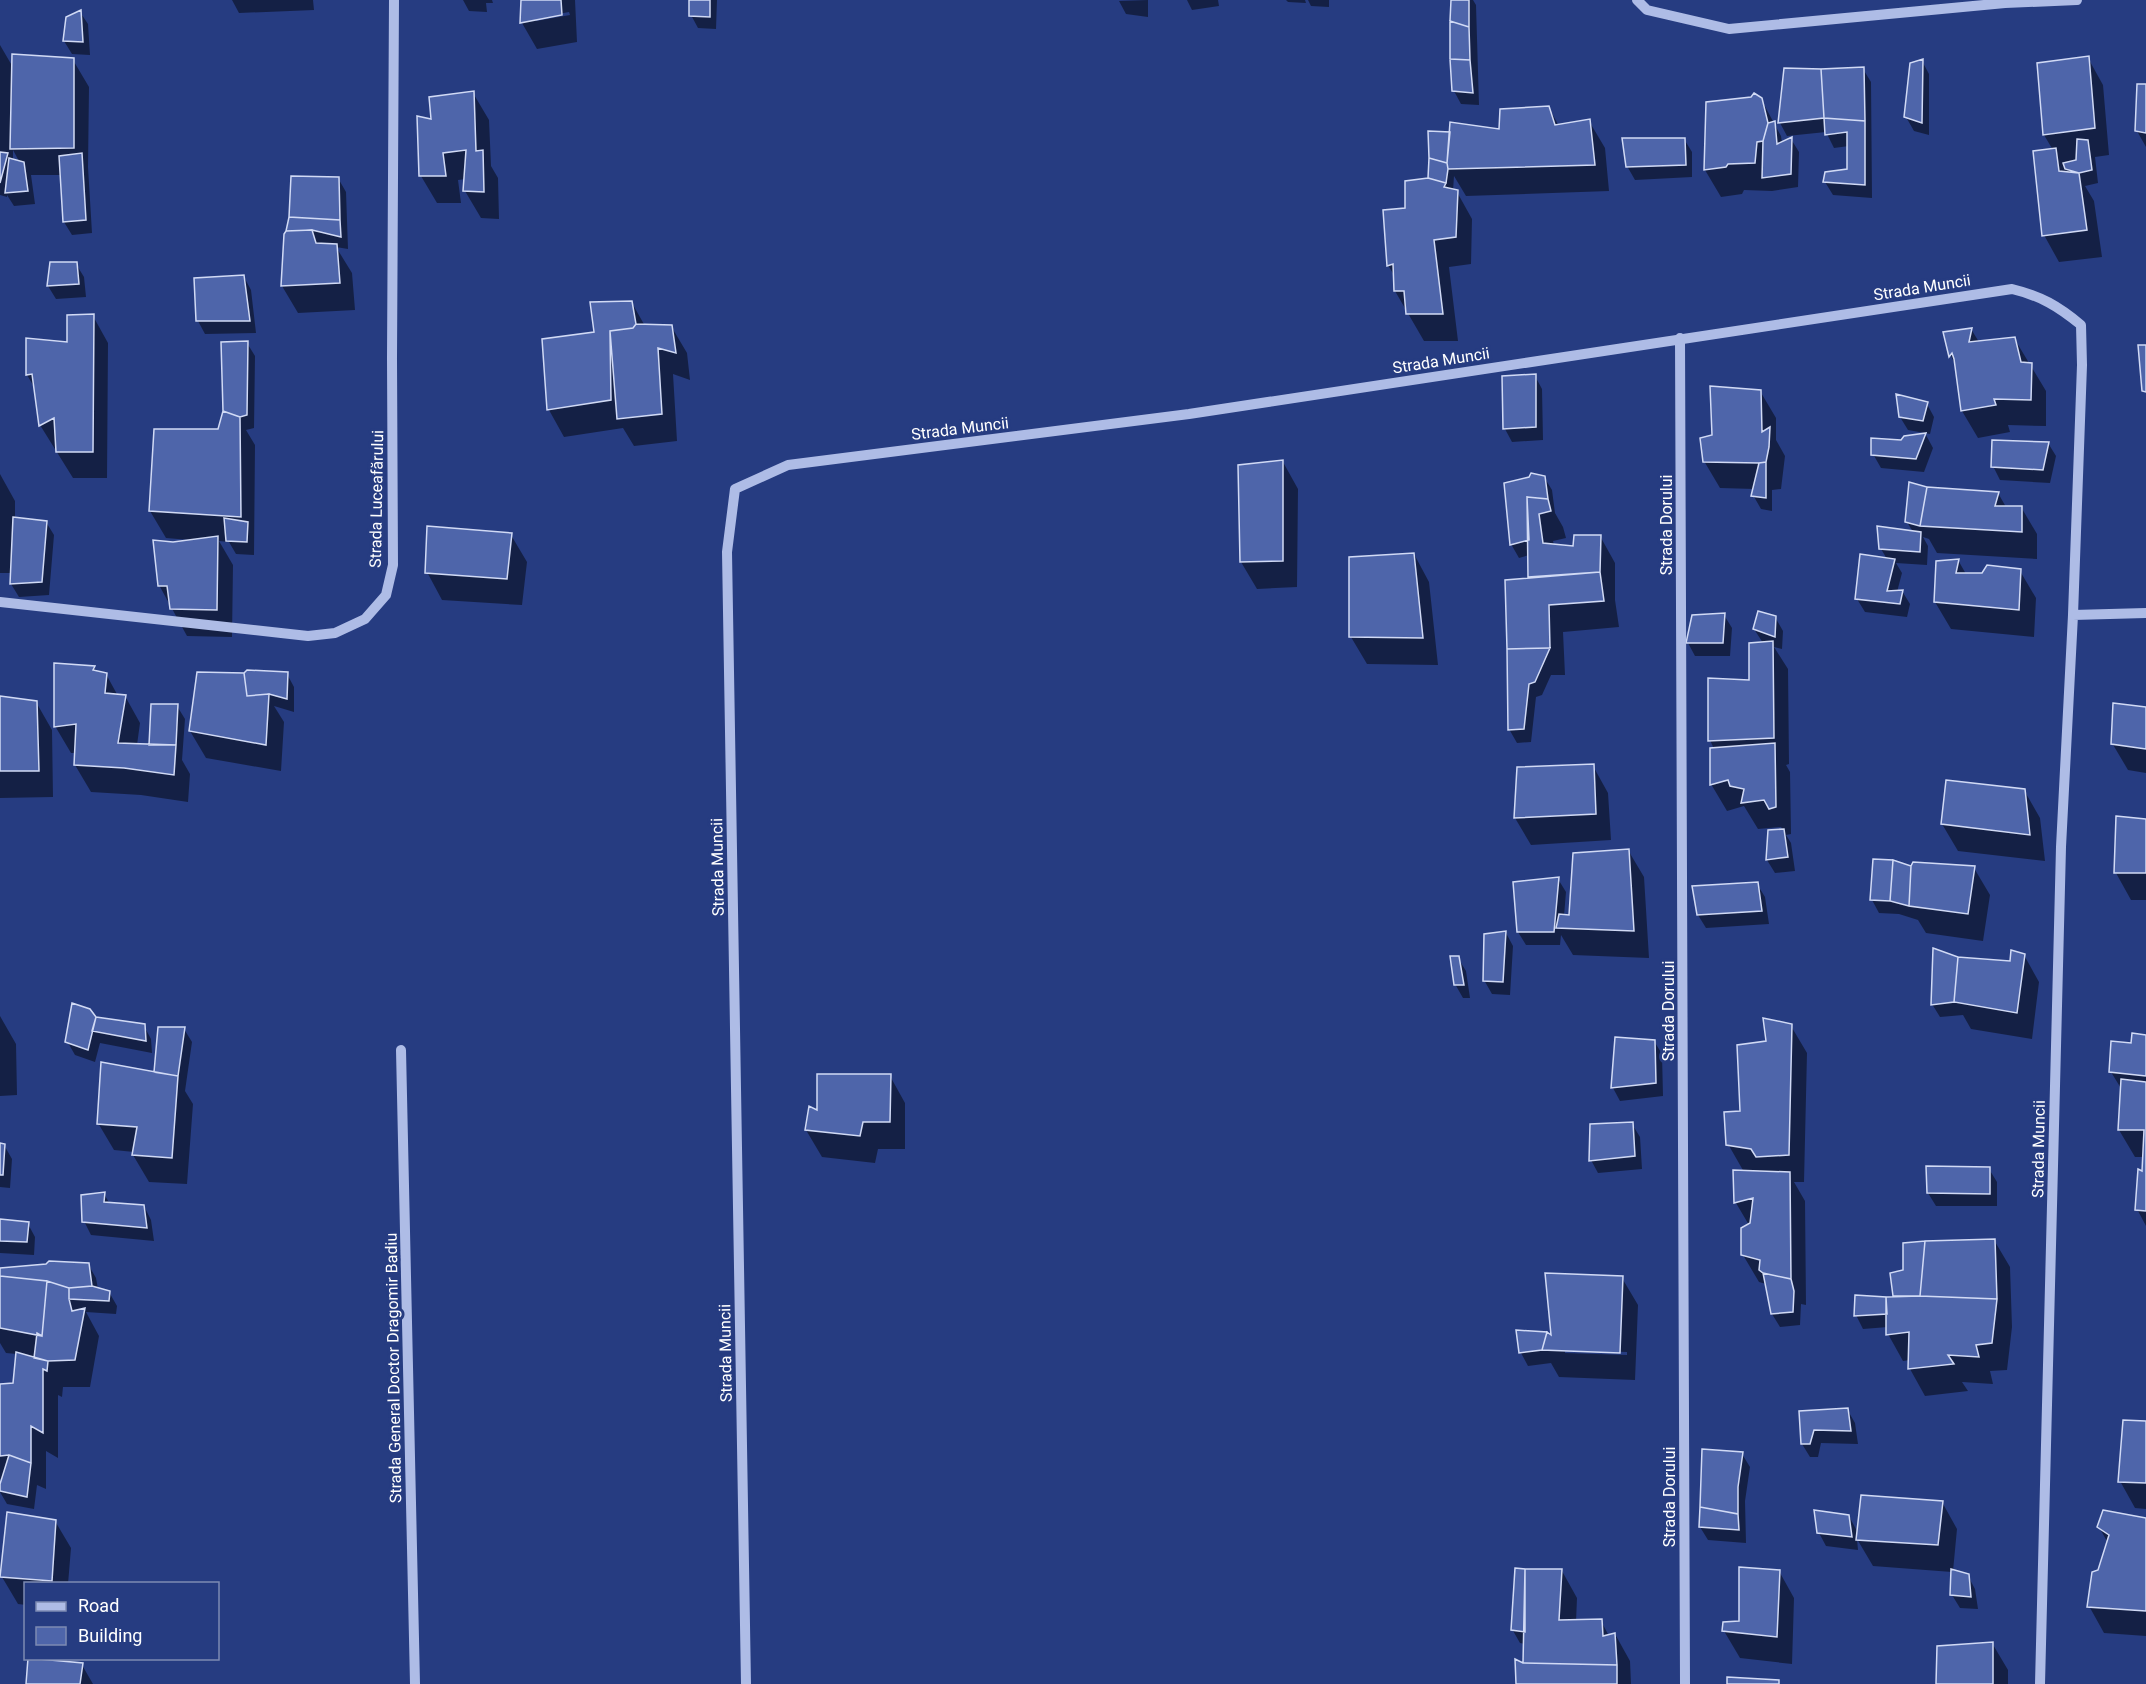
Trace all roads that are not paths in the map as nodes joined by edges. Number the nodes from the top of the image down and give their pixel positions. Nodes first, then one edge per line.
1 (394, 0) edge
2 (1637, 0) edge
3 (2077, 0) edge
4 (2005, 1) edge
5 (1680, 338) junction
6 (0, 602) edge
7 (2146, 613) edge
8 (2073, 615) junction
9 (401, 1050) dead end
10 (415, 1684) edge
11 (746, 1684) edge
12 (1685, 1684) edge
13 (2040, 1684) edge

1 - 6 street, Strada Luceafărului
2 - 4 street
3 - 4 street
5 - 8 street, Strada Muncii
5 - 11 street, Strada Muncii
5 - 12 street, Strada Dorului
7 - 8 street
8 - 13 street, Strada Muncii
9 - 10 street, Strada General Doctor Dragomir Badiu

